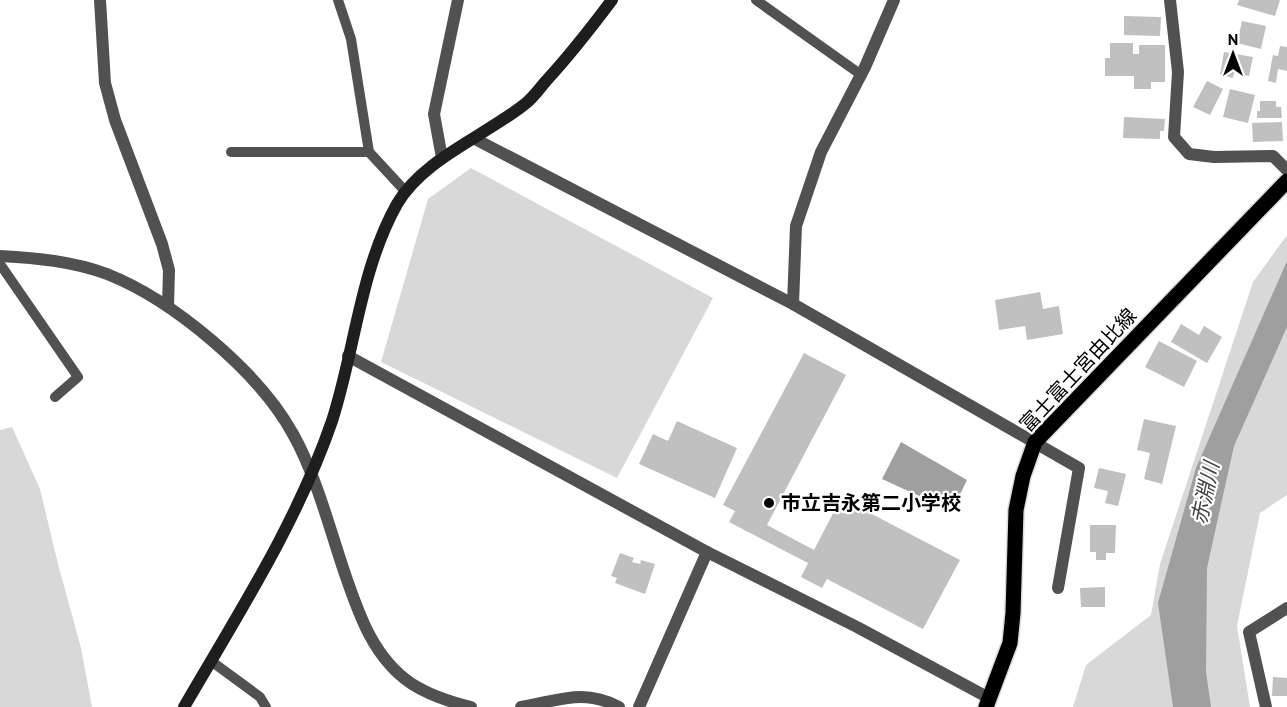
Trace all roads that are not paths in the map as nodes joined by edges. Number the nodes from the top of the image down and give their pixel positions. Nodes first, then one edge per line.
1 (100, 0) edge
2 (338, 0) edge
3 (458, 0) edge
4 (612, 0) edge
5 (756, 0) edge
6 (894, 0) edge
7 (1170, 0) edge
8 (860, 74) junction
9 (475, 139) junction
10 (231, 152) dead end
11 (369, 152) junction
12 (442, 158) junction
13 (1287, 170) edge
14 (1287, 181) edge
15 (406, 192) junction
16 (0, 255) edge
17 (0, 264) edge
18 (793, 304) junction
19 (168, 306) junction
20 (348, 356) junction
21 (55, 397) dead end
22 (1035, 442) junction
23 (310, 474) junction
24 (706, 552) junction
25 (1058, 588) dead end
26 (1287, 608) edge
27 (211, 661) junction
28 (988, 703) edge
29 (184, 707) edge
30 (266, 707) edge
31 (471, 707) edge
32 (521, 707) edge
33 (619, 707) edge
34 (639, 707) edge
35 (1266, 707) edge

1 - 19 street
2 - 11 lane
3 - 12 street
4 - 9 street
5 - 8 lane
6 - 8 street
7 - 13 street
8 - 18 street
9 - 12 street
9 - 18 street
10 - 11 lane
11 - 15 lane
12 - 15 street
14 - 22 main road, 富士富士宮由比線
15 - 20 street
16 - 19 street
17 - 21 lane
18 - 22 street
19 - 23 street
20 - 23 street
20 - 24 street
22 - 25 street
22 - 28 main road, 富士富士宮由比線
23 - 27 street
23 - 31 street
24 - 28 street
24 - 34 street
26 - 35 street
27 - 29 street
27 - 30 lane
32 - 33 street

